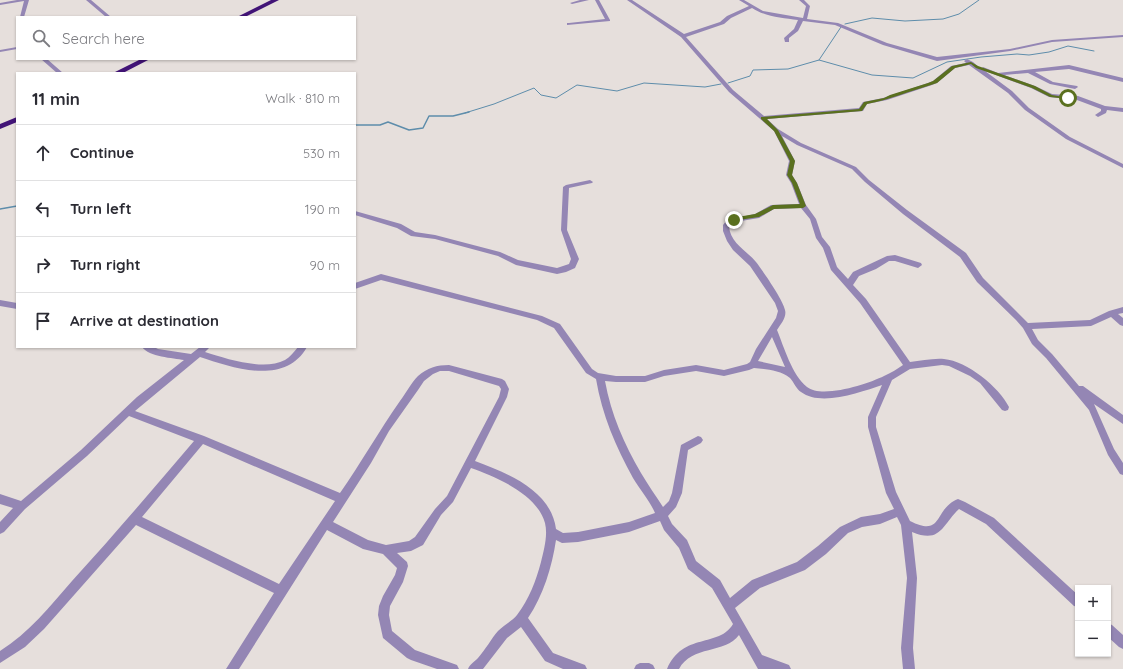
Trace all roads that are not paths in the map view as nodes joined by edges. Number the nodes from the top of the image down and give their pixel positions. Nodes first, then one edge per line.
1 (26, 0) edge
2 (88, 0) edge
3 (276, 0) edge
4 (587, 0) edge
5 (597, 0) edge
6 (630, 0) edge
7 (741, 0) edge
8 (801, 0) edge
9 (10, 1) edge
10 (572, 3) dead end
11 (0, 4) edge
12 (751, 7) junction
13 (22, 16) edge
14 (108, 16) edge
15 (242, 16) edge
16 (803, 19) junction
17 (569, 24) dead end
18 (683, 36) junction
19 (1123, 36) edge
20 (787, 41) dead end
21 (16, 48) edge
22 (0, 51) edge
23 (961, 57) junction
24 (45, 60) edge
25 (145, 60) edge
26 (971, 63) junction
27 (977, 67) junction
28 (1028, 70) junction
29 (59, 72) edge
30 (119, 72) edge
31 (997, 74) junction
32 (1123, 80) edge
33 (1075, 87) dead end
34 (1104, 108) junction
35 (1123, 110) edge
36 (1098, 115) dead end
37 (763, 118) junction
38 (16, 119) edge
39 (0, 127) edge
40 (776, 130) junction
41 (1123, 166) edge
42 (590, 182) dead end
43 (803, 206) junction
44 (356, 213) edge
45 (918, 265) dead end
46 (849, 285) junction
47 (356, 286) edge
48 (0, 303) edge
49 (16, 306) edge
50 (1123, 310) edge
51 (1112, 312) junction
52 (1123, 323) edge
53 (1026, 326) junction
54 (773, 329) junction
55 (148, 348) edge
56 (205, 348) edge
57 (302, 348) edge
58 (195, 355) junction
59 (753, 364) junction
60 (908, 366) junction
61 (792, 375) junction
62 (600, 377) junction
63 (889, 378) junction
64 (1071, 382) junction
65 (1005, 407) dead end
66 (128, 412) junction
67 (1123, 420) edge
68 (201, 439) junction
69 (698, 440) dead end
70 (469, 463) junction
71 (1123, 472) edge
72 (0, 499) edge
73 (343, 499) junction
74 (22, 506) junction
75 (900, 511) junction
76 (661, 516) junction
77 (135, 519) junction
78 (326, 523) junction
79 (906, 524) junction
80 (0, 529) edge
81 (551, 532) junction
82 (386, 550) junction
83 (281, 591) junction
84 (1075, 599) edge
85 (728, 606) junction
86 (521, 618) junction
87 (738, 625) junction
88 (1111, 633) edge
89 (1123, 643) edge
90 (0, 657) edge
91 (761, 664) edge
92 (232, 669) edge
93 (454, 669) edge
94 (474, 669) edge
95 (581, 669) edge
96 (640, 669) edge
97 (649, 669) edge
98 (673, 669) edge
99 (785, 669) edge
100 (909, 669) edge

1 - 9 street
1 - 13 street
2 - 14 street
3 - 15 highway
4 - 10 street
5 - 17 street
6 - 18 street
7 - 12 street
8 - 16 street
9 - 11 street
12 - 16 street
12 - 18 street
16 - 20 street
16 - 23 street
18 - 37 street
19 - 23 street
21 - 22 street
23 - 26 street
24 - 29 street
25 - 30 highway
26 - 27 street
26 - 37 street
27 - 31 street
27 - 41 street
28 - 31 street
28 - 32 street
28 - 33 street
31 - 34 street
34 - 35 street
34 - 36 street
37 - 40 street
38 - 39 highway
40 - 43 street
40 - 53 street
42 - 44 street
43 - 46 street
43 - 54 street
45 - 46 street
46 - 60 street
47 - 62 street
48 - 49 street
50 - 51 street
51 - 52 street
51 - 53 street
53 - 64 street
54 - 59 street
54 - 61 street
55 - 58 street
56 - 58 street
57 - 58 street
58 - 66 street
59 - 61 street
59 - 62 street
60 - 63 street
60 - 65 street
61 - 63 street
62 - 76 street
63 - 75 street
64 - 67 street
64 - 71 street
66 - 68 street
66 - 74 street
68 - 73 street
68 - 77 street
69 - 76 street
70 - 73 street
70 - 81 street
70 - 82 street
72 - 74 street
73 - 78 street
74 - 80 street
75 - 79 street
75 - 85 street
76 - 81 street
76 - 85 street
77 - 83 street
77 - 90 street
78 - 82 street
78 - 83 street
79 - 84 street
79 - 100 street
81 - 86 street
82 - 93 street
83 - 92 street
85 - 87 street
86 - 94 street
86 - 95 street
87 - 91 street
87 - 98 street
88 - 89 street
91 - 99 street
96 - 97 street

